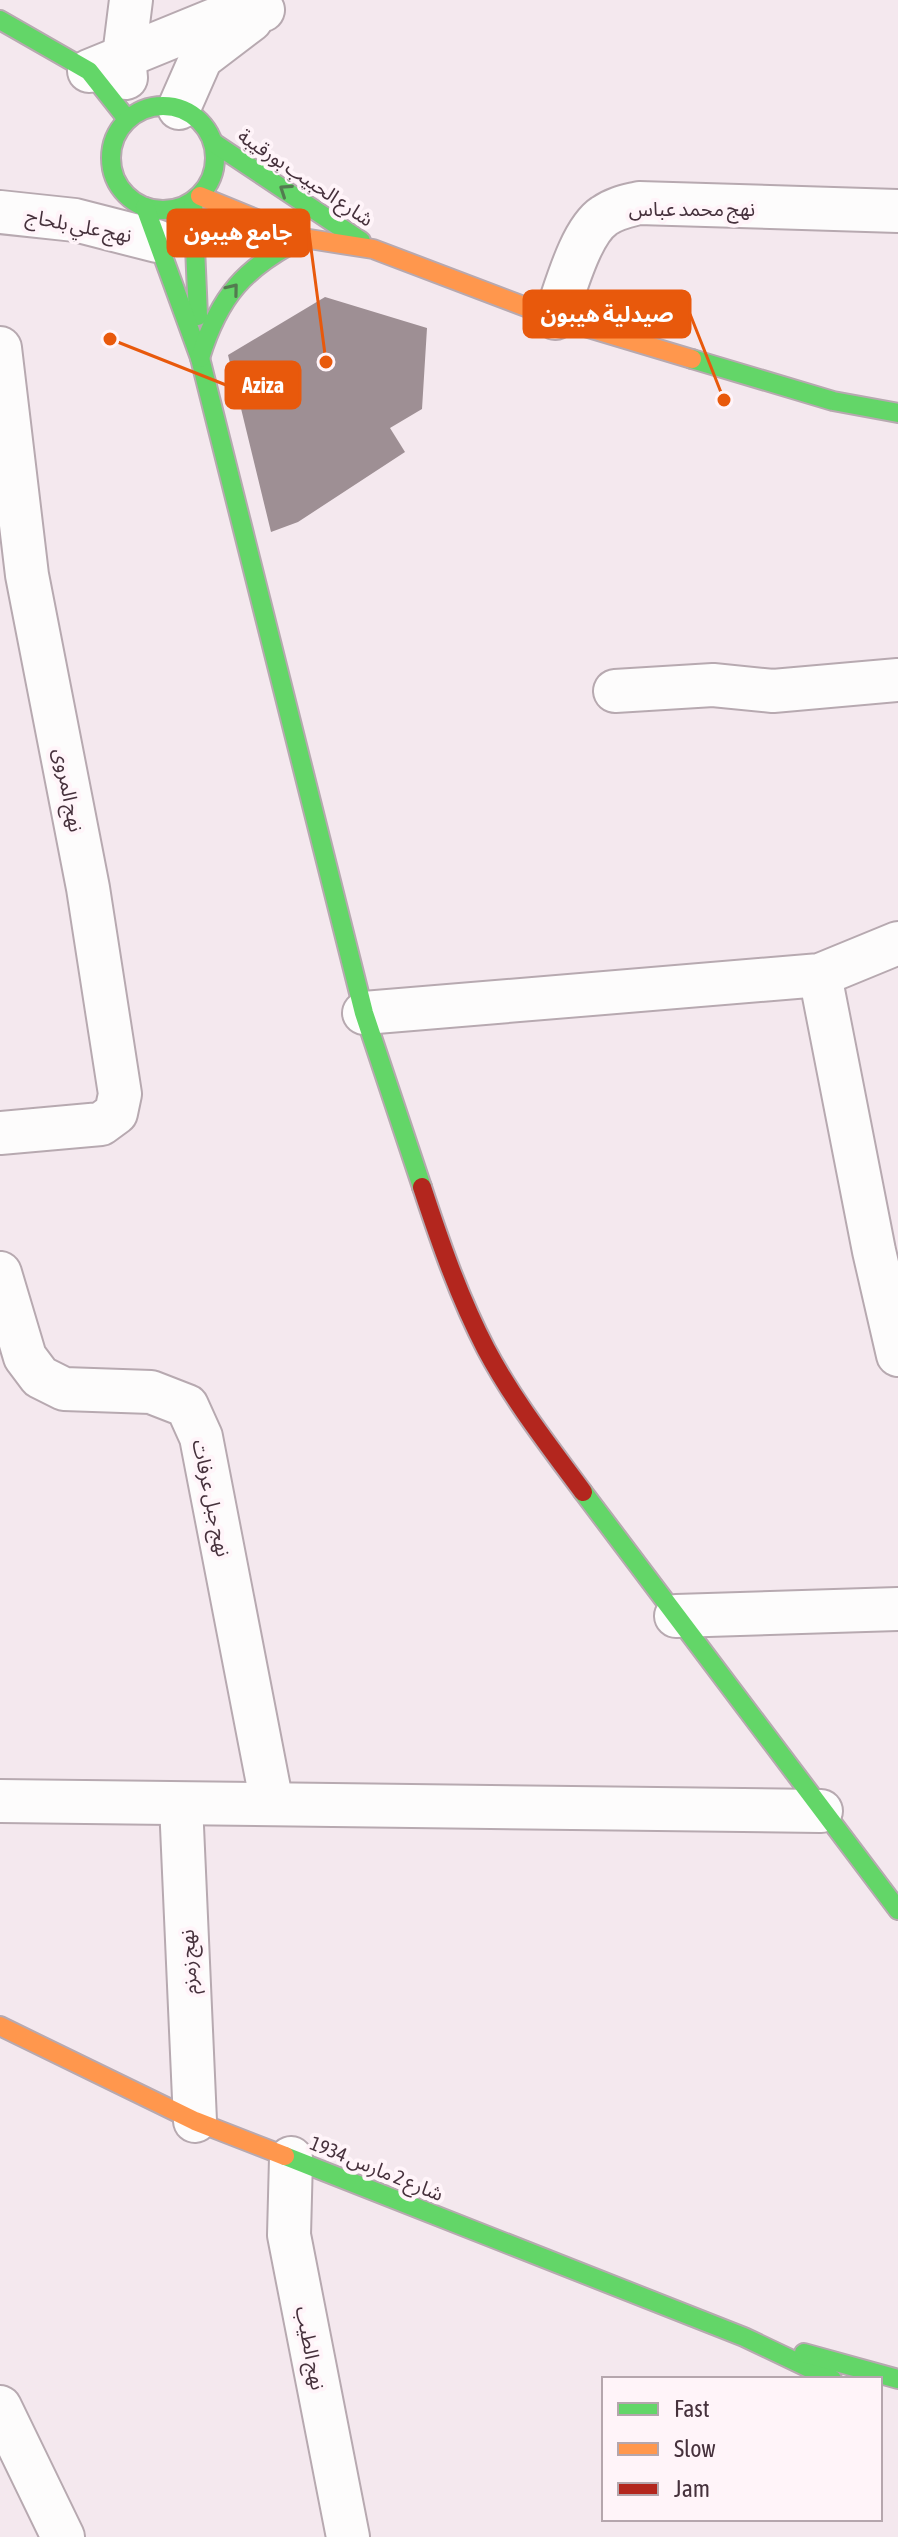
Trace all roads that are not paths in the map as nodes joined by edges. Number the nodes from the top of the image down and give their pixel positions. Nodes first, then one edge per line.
1 (131, 0) edge
2 (152, 0) edge
3 (273, 5) edge
4 (0, 20) edge
5 (124, 56) junction
6 (179, 108) junction
7 (129, 118) junction
8 (214, 143) junction
9 (197, 198) junction
10 (898, 211) edge
11 (0, 212) edge
12 (151, 224) junction
13 (303, 238) junction
14 (373, 249) junction
15 (555, 318) junction
16 (0, 348) edge
17 (200, 358) junction
18 (898, 413) edge
19 (13, 578) edge
20 (898, 680) edge
21 (615, 691) dead end
22 (898, 943) edge
23 (820, 975) junction
24 (364, 1013) junction
25 (0, 1133) edge
26 (886, 1249) edge
27 (0, 1273) edge
28 (898, 1355) edge
29 (898, 1609) edge
30 (676, 1616) junction
31 (0, 1801) edge
32 (181, 1804) junction
33 (272, 1804) junction
34 (821, 1811) junction
35 (898, 1910) edge
36 (0, 2026) edge
37 (195, 2121) junction
38 (291, 2158) junction
39 (744, 2337) junction
40 (828, 2377) edge
41 (898, 2379) edge
42 (0, 2407) edge
43 (63, 2537) edge
44 (348, 2537) edge

1 - 5 street
2 - 5 street
3 - 5 street
3 - 6 street
4 - 5 main road
5 - 6 street
5 - 7 street
6 - 7 main road
6 - 8 main road
7 - 12 main road
8 - 9 main road
14 -> 8 main road, شارع الحبيب بورقيبة
9 - 12 main road
9 - 13 main road, شارع الحبيب بورقيبة
9 - 17 main road
10 - 15 street, نهج محمد عباس
11 - 12 street, نهج علي بلحاج
12 - 17 main road
13 - 14 main road, شارع الحبيب بورقيبة
17 -> 13 main road
14 - 15 main road, شارع الحبيب بورقيبة
15 - 18 main road, شارع الحبيب بورقيبة
16 - 19 street, نهج المروى
17 - 24 main road
19 - 25 street, نهج المروى
20 - 21 street
22 - 23 street
23 - 24 street
23 - 26 street
24 - 30 main road
26 - 28 street
27 - 33 street, نهج جبل عرفات
29 - 30 street
30 - 34 main road
31 - 32 street
32 - 33 street
32 - 37 street, نهج زمزم
33 - 34 street
34 - 35 main road
36 - 37 main road, شارع 2 مارس 1934
37 - 38 main road, شارع 2 مارس 1934
38 - 39 main road, شارع 2 مارس 1934
38 - 44 street, نهج الطيب
39 - 40 main road, شارع 2 مارس 1934
39 - 41 main road, شارع 2 مارس 1934
42 - 43 street

